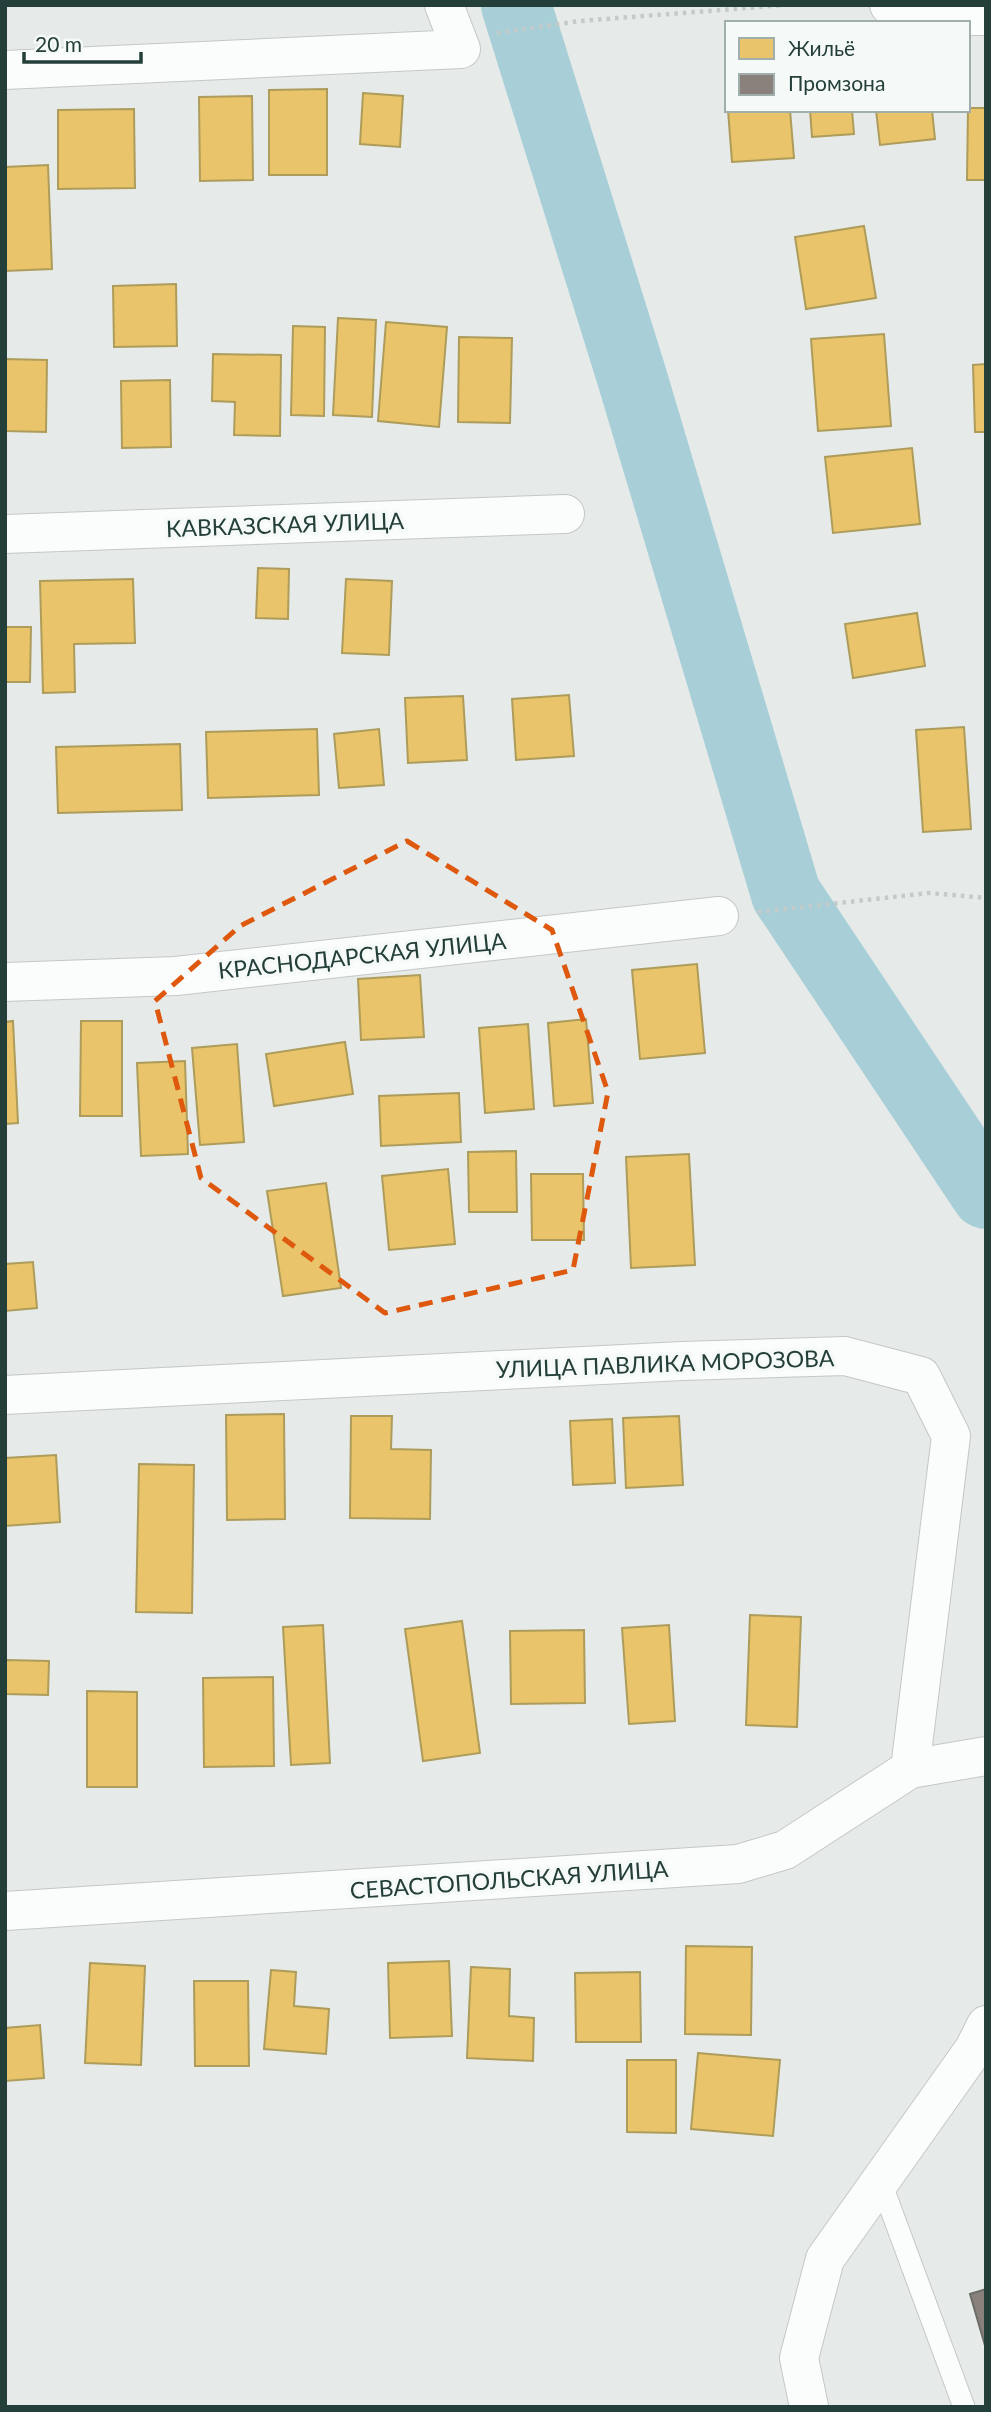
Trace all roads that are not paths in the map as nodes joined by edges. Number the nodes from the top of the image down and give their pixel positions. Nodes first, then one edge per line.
1 (444, 5) edge
2 (889, 5) edge
3 (986, 16) edge
4 (5, 70) edge
5 (565, 514) dead end
6 (5, 534) edge
7 (719, 916) dead end
8 (5, 982) edge
9 (5, 1395) edge
10 (986, 1756) edge
11 (910, 1769) junction
12 (5, 1911) edge
13 (986, 2025) edge
14 (880, 2180) junction
15 (809, 2407) edge
16 (964, 2407) edge

1 - 4 street
2 - 3 street
5 - 6 street, КАВКАЗСКАЯ УЛИЦА
7 - 8 street, КРАСНОДАРСКАЯ УЛИЦА
9 - 11 street, УЛИЦА ПАВЛИКА МОРОЗОВА
10 - 11 street, СЕВАСТОПОЛЬСКАЯ УЛИЦА
11 - 12 street, СЕВАСТОПОЛЬСКАЯ УЛИЦА
13 - 14 street
14 - 15 street
14 - 16 lane

